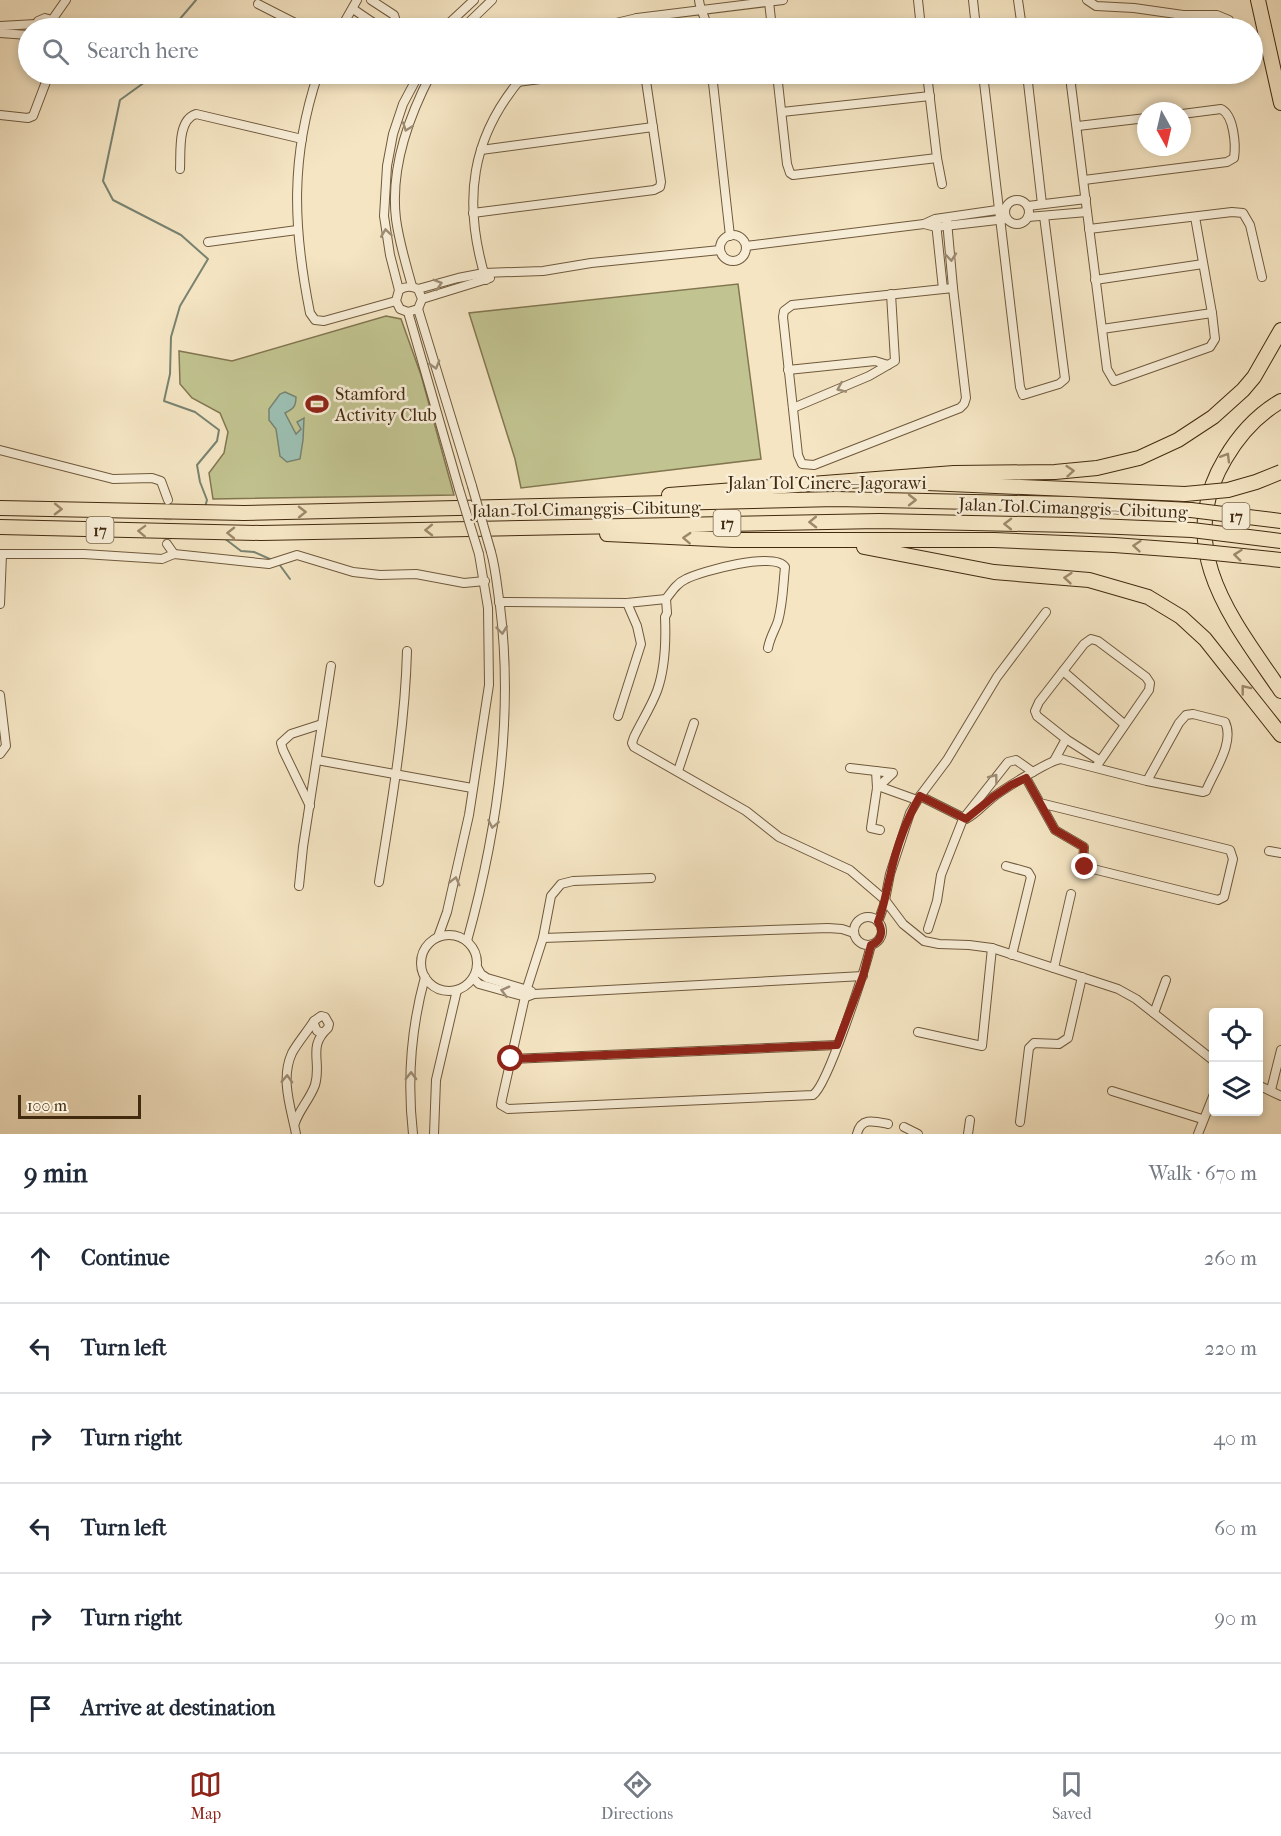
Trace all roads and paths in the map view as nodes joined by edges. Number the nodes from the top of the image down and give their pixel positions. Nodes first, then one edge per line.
1 (66, 0) edge
2 (357, 0) edge
3 (371, 0) edge
4 (474, 0) edge
5 (492, 0) edge
6 (699, 0) edge
7 (710, 0) edge
8 (783, 0) edge
9 (918, 0) edge
10 (973, 0) edge
11 (1018, 0) edge
12 (1087, 0) edge
13 (1258, 0) edge
14 (769, 2) junction
15 (258, 4) dead end
16 (352, 9) junction
17 (705, 12) junction
18 (53, 18) edge
19 (285, 18) edge
20 (347, 18) edge
21 (366, 18) edge
22 (395, 18) edge
23 (455, 18) edge
24 (473, 18) edge
25 (637, 18) edge
26 (706, 18) edge
27 (771, 18) edge
28 (920, 18) edge
29 (975, 18) edge
30 (1021, 18) edge
31 (1224, 18) edge
32 (1262, 18) edge
33 (1263, 22) edge
34 (0, 26) edge
35 (18, 26) edge
36 (0, 33) edge
37 (18, 34) edge
38 (45, 84) edge
39 (315, 84) edge
40 (414, 84) edge
41 (426, 84) edge
42 (516, 84) edge
43 (647, 84) edge
44 (713, 84) edge
45 (778, 84) edge
46 (928, 84) edge
47 (984, 84) edge
48 (1028, 84) edge
49 (1072, 84) edge
50 (930, 96) junction
51 (1281, 103) edge
52 (782, 112) junction
53 (1191, 113) edge
54 (0, 115) edge
55 (1137, 119) edge
56 (1078, 126) junction
57 (653, 127) junction
58 (302, 139) junction
59 (481, 150) junction
60 (936, 158) junction
61 (180, 169) dead end
62 (1084, 180) junction
63 (942, 184) dead end
64 (1086, 199) junction
65 (1042, 204) junction
66 (1028, 206) junction
67 (1001, 210) junction
68 (1087, 212) junction
69 (473, 213) junction
70 (1044, 216) junction
71 (1028, 217) junction
72 (1195, 217) junction
73 (1003, 219) junction
74 (947, 221) junction
75 (936, 223) junction
76 (1089, 229) junction
77 (297, 230) junction
78 (730, 236) junction
79 (208, 242) dead end
80 (746, 246) junction
81 (720, 250) junction
82 (1203, 264) junction
83 (485, 277) junction
84 (1262, 277) dead end
85 (1095, 280) junction
86 (415, 288) junction
87 (953, 288) junction
88 (943, 289) junction
89 (399, 290) junction
90 (891, 294) junction
91 (422, 299) junction
92 (396, 301) junction
93 (418, 309) junction
94 (408, 312) junction
95 (1212, 314) junction
96 (1102, 329) junction
97 (1281, 330) edge
98 (888, 365) junction
99 (788, 370) junction
100 (1281, 400) edge
101 (793, 408) junction
102 (0, 450) edge
103 (1281, 471) edge
104 (865, 479) junction
105 (168, 500) tunnel mouth
106 (517, 507) junction
107 (0, 508) edge
108 (1281, 521) edge
109 (0, 527) edge
110 (494, 529) junction
111 (830, 540) junction
112 (1281, 541) edge
113 (167, 544) tunnel mouth
114 (1, 554) edge
115 (174, 554) junction
116 (1281, 560) edge
117 (485, 581) junction
118 (666, 599) junction
119 (499, 602) junction
120 (627, 603) junction
121 (0, 604) edge
122 (1046, 612) dead end
123 (768, 648) dead end
124 (407, 651) dead end
125 (331, 666) dead end
126 (1063, 671) junction
127 (1281, 691) edge
128 (0, 694) edge
129 (618, 716) dead end
130 (694, 723) dead end
131 (322, 724) junction
132 (1124, 724) junction
133 (1281, 735) edge
134 (1066, 739) junction
135 (0, 754) edge
136 (1055, 759) junction
137 (317, 760) junction
138 (1098, 763) junction
139 (850, 768) dead end
140 (678, 771) junction
141 (876, 771) junction
142 (1033, 772) junction
143 (396, 774) junction
144 (1026, 778) junction
145 (1147, 781) junction
146 (878, 787) junction
147 (472, 788) junction
148 (919, 798) junction
149 (1040, 803) junction
150 (310, 807) junction
151 (963, 819) junction
152 (880, 830) dead end
153 (1269, 851) dead end
154 (1281, 853) edge
155 (1006, 866) dead end
156 (651, 878) dead end
157 (378, 882) dead end
158 (299, 886) dead end
159 (1071, 894) dead end
160 (885, 900) junction
161 (878, 922) junction
162 (928, 929) dead end
163 (854, 933) junction
164 (438, 937) junction
165 (543, 938) junction
166 (467, 941) junction
167 (871, 945) junction
168 (992, 948) junction
169 (1012, 955) junction
170 (477, 967) junction
171 (1054, 968) junction
172 (863, 976) junction
173 (425, 977) junction
174 (1082, 977) junction
175 (473, 978) junction
176 (1166, 980) dead end
177 (457, 990) junction
178 (529, 993) junction
179 (1154, 1013) junction
180 (315, 1021) junction
181 (321, 1032) junction
182 (918, 1032) dead end
183 (303, 1037) junction
184 (316, 1044) junction
185 (837, 1045) junction
186 (1281, 1050) edge
187 (1209, 1057) edge
188 (511, 1059) junction
189 (1263, 1087) edge
190 (1271, 1090) junction
191 (1112, 1091) dead end
192 (1281, 1096) edge
193 (1209, 1104) edge
194 (970, 1119) dead end
195 (1202, 1119) junction
196 (1020, 1122) dead end
197 (295, 1123) junction
198 (888, 1124) dead end
199 (904, 1127) dead end
200 (296, 1134) edge
201 (413, 1134) edge
202 (434, 1134) edge
203 (857, 1134) edge
204 (918, 1134) edge
205 (968, 1134) edge
206 (1198, 1134) edge

1 - 18 street
2 - 16 street
3 - 22 street
4 - 23 street
5 - 24 street
6 - 17 street
7 - 17 street
8 - 14 street
9 - 28 street
10 - 29 street
11 - 30 street
12 - 31 street
13 - 32 highway
14 - 17 street
14 - 27 street
15 - 19 street
16 - 20 street
16 - 21 street
17 - 25 street
17 - 26 street
33 - 51 highway
34 - 35 street
36 - 37 street
38 - 54 street
39 - 58 street
89 -> 40 street
41 -> 86 street
42 - 59 street
43 - 57 street
44 - 78 street
45 - 52 street
46 - 50 street
47 - 67 street
48 - 65 street
49 - 56 street
50 - 52 street
50 - 60 street
52 - 60 street
53 - 62 street
55 - 56 street
56 - 62 street
57 - 59 street
57 - 69 street
58 - 61 street
58 - 77 street
59 - 69 street
60 - 63 street
62 - 64 street
64 - 65 street
64 - 68 street
65 - 66 street
66 - 67 street
66 - 71 street
67 - 73 street
67 - 74 street
68 - 70 street
68 - 76 street
69 - 83 street
70 - 71 street
70 - 73 street
71 - 73 street
72 - 76 street
72 - 82 street
72 - 84 street
73 - 74 street
74 - 75 street
74 -> 87 street
75 - 80 street
75 - 88 street
76 - 85 street
77 - 79 street
77 - 92 street
78 - 80 street
78 - 81 street
80 - 81 street
81 - 83 street
82 - 85 street
82 - 95 street
86 -> 83 street
83 - 91 street
85 - 96 street
86 - 89 street
86 - 91 street
87 - 88 street
87 - 101 street
88 - 90 street
89 - 92 street
90 - 98 street
90 - 99 street
91 - 93 street
92 - 94 street
93 - 94 street
93 -> 119 street, bridge
94 - 117 street, bridge
95 - 96 street
95 - 96 street
104 -> 97 highway
98 - 99 street
98 -> 101 street
99 - 101 street
127 -> 100 highway
102 - 105 street
103 - 104 highway, bridge
104 - 106 highway
107 -> 106 highway, Jalan Tol Cimanggis–Cibitung / 17
106 -> 108 highway, Jalan Tol Cinere–Jagorawi / 17, bridge
110 -> 109 highway, Jalan Tol Cimanggis–Cibitung / 17
111 -> 110 highway
112 -> 110 highway, Jalan Tol Cimanggis–Cibitung / 17, bridge
116 -> 111 highway, bridge
133 -> 111 highway
113 - 115 street
114 - 115 street
114 - 121 street
115 - 117 street
117 - 147 street
118 - 120 street
118 - 123 street
118 - 140 street
119 - 120 street
119 -> 166 street
120 - 129 street
122 - 148 street
124 - 143 street
125 - 131 street
126 - 132 street
126 - 132 street
126 - 134 street
128 - 135 street
130 - 140 street
131 - 137 street
131 - 150 street
132 - 138 street
134 - 136 street
134 - 138 street
136 - 138 street
136 - 142 street
137 - 143 street
137 - 150 street
138 - 145 street
139 - 141 street
140 - 160 street
141 - 146 street
141 - 146 street
142 - 144 street
151 -> 142 street
143 - 147 street
143 - 157 street
144 - 149 street
144 - 151 street
145 - 145 street
146 - 148 street
146 - 152 street
164 -> 147 street
148 - 151 street
148 - 160 street
149 - 149 street
150 - 158 street
151 - 162 street
153 - 154 street
155 - 169 street
156 - 165 street
159 - 171 street
160 - 161 street
160 - 168 street
161 - 163 street
161 - 167 street
163 - 165 street
163 - 167 street
164 - 166 street
164 - 173 street
165 - 178 street
166 - 170 street
167 - 172 street
168 - 169 street
168 - 182 street
169 - 171 street
170 - 175 street
170 - 178 street
171 - 174 street
172 - 178 street
172 - 185 street
173 - 177 street
201 -> 173 street
174 - 179 street
174 - 196 street
175 - 177 street
178 -> 175 street
176 - 179 street
177 - 202 street
178 - 188 street
179 - 187 street
180 - 181 street
180 - 181 street
180 - 183 street
181 - 184 street
183 - 184 street
197 -> 183 street
184 - 197 street
185 - 188 street
185 - 188 street
186 - 190 street
189 - 190 street
190 - 192 street
191 - 195 street
193 - 195 street
194 - 205 street
195 - 206 street
197 - 200 street
198 - 203 street
199 - 204 street

